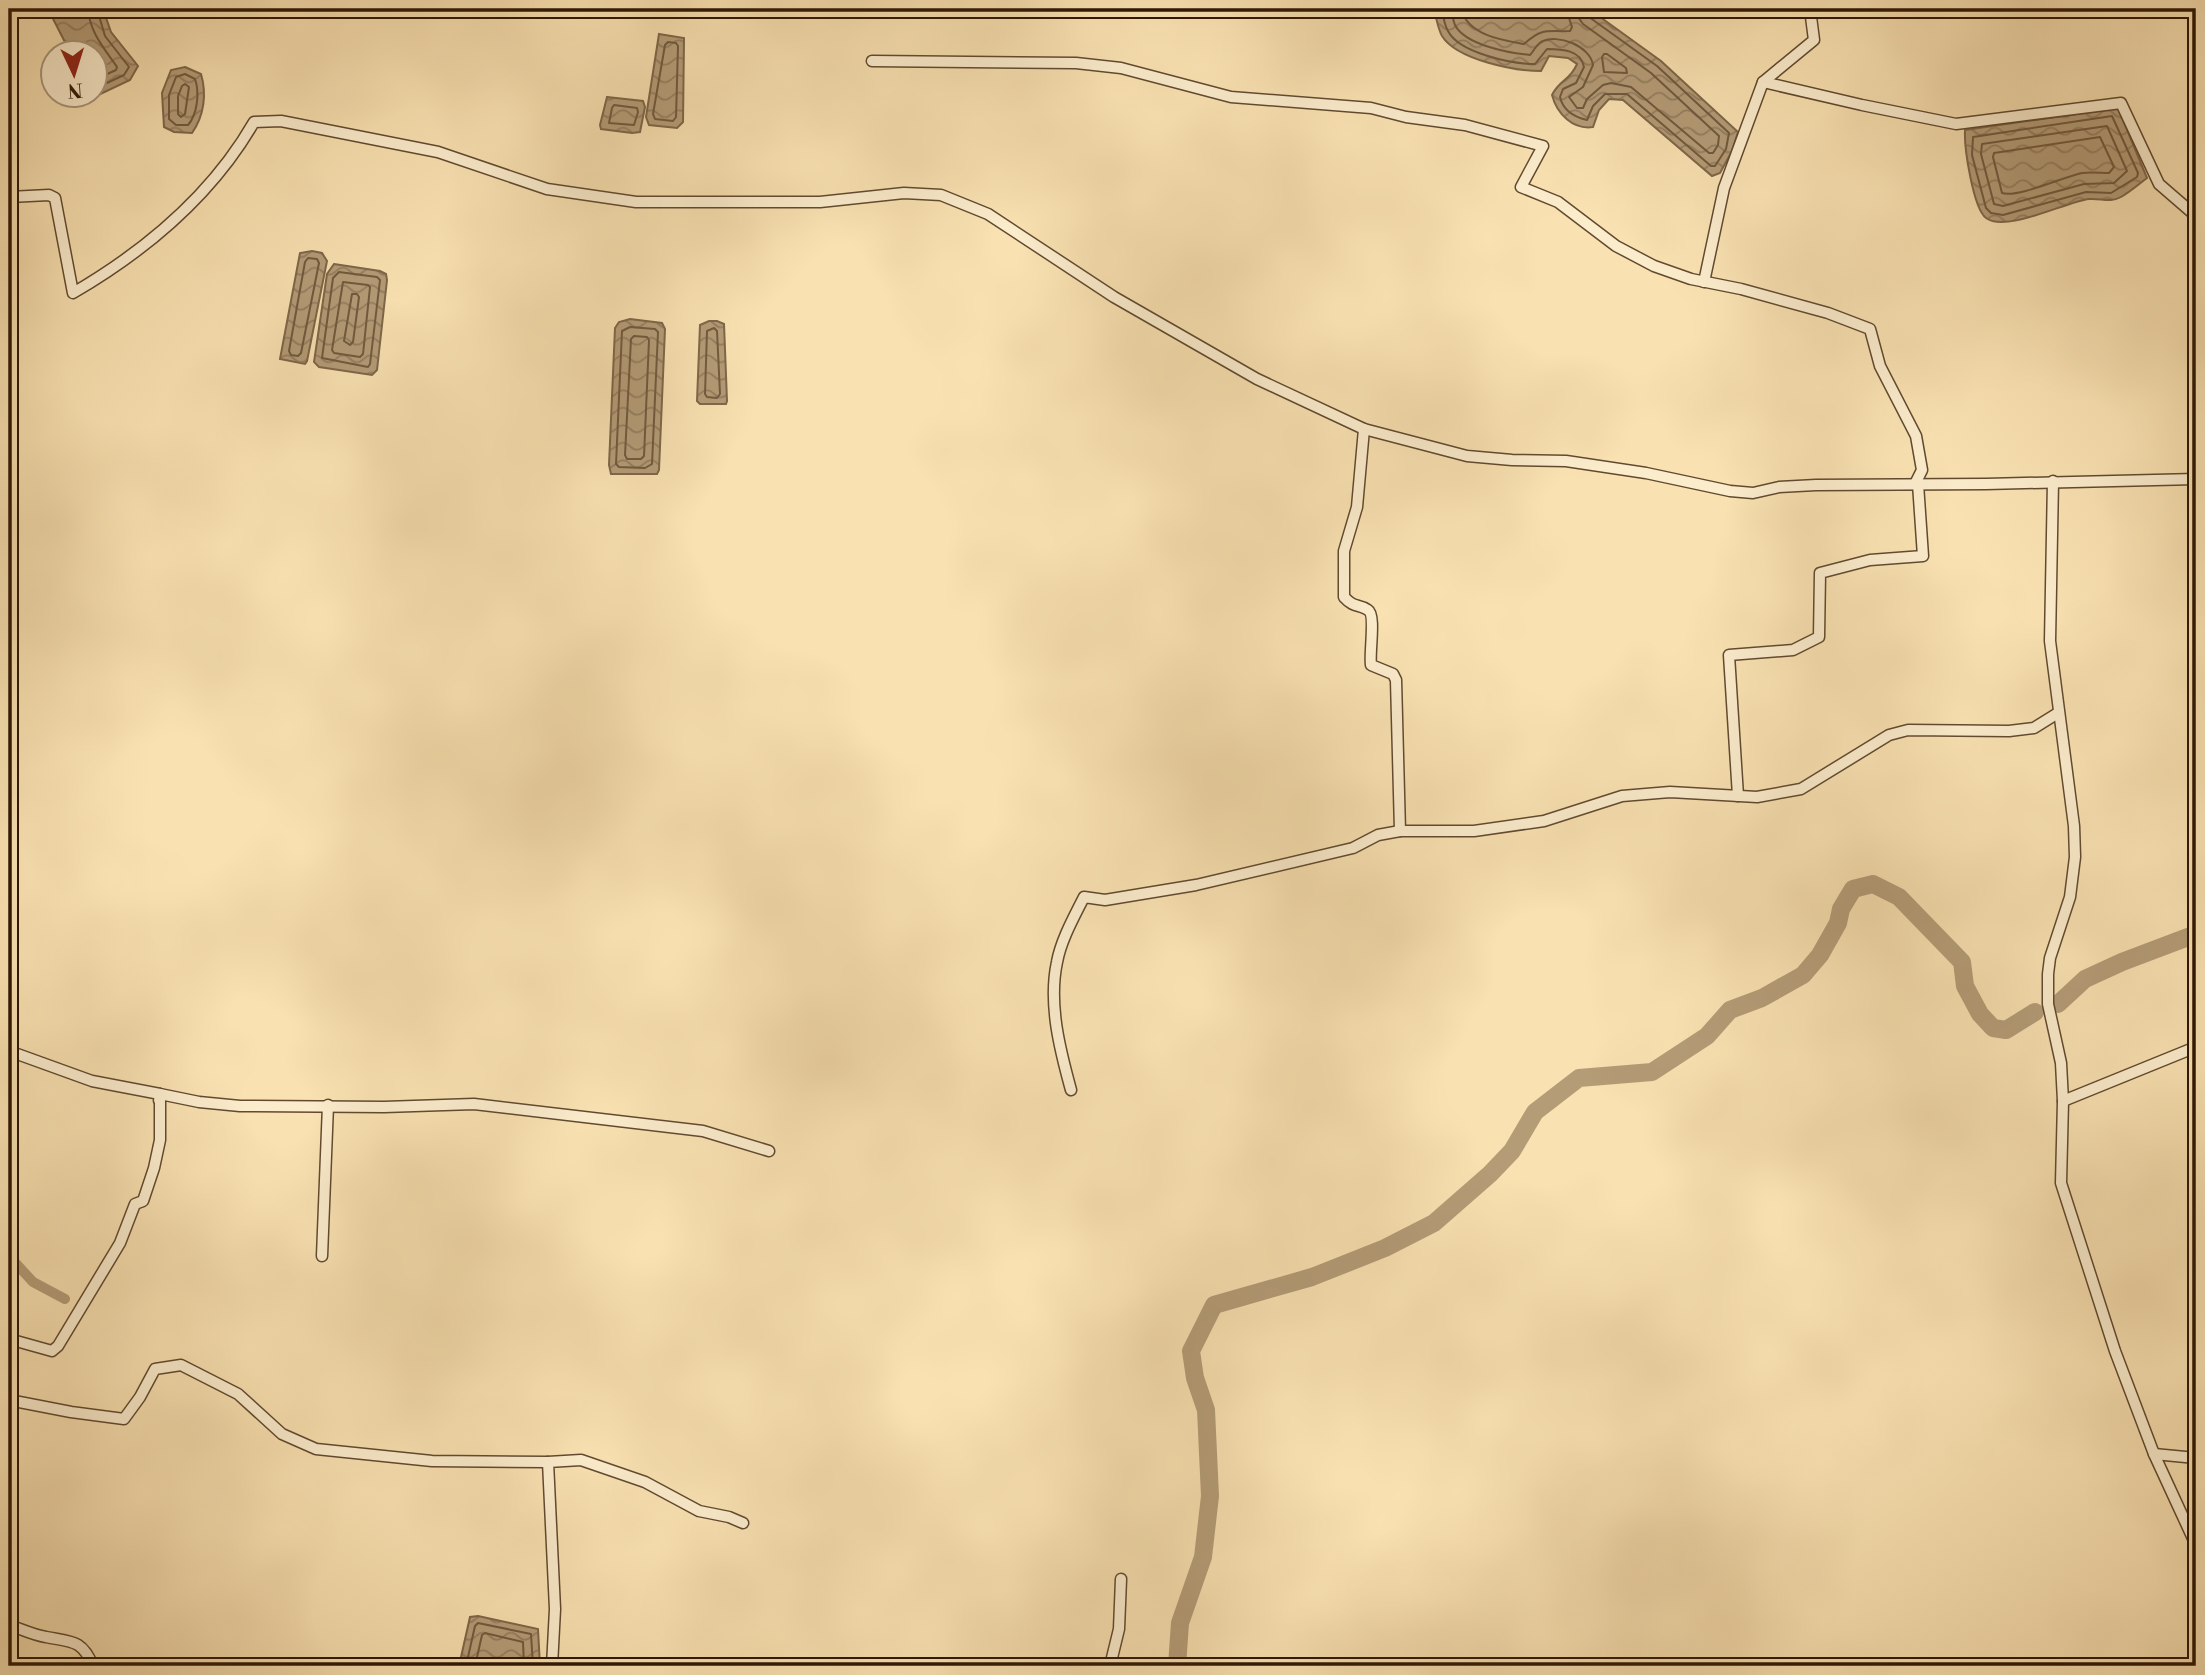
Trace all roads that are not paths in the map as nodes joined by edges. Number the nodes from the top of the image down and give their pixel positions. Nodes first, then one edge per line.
1 (1810, 9) edge
2 (872, 61) dead end
3 (1763, 82) junction
4 (9, 197) edge
5 (2196, 216) edge
6 (1704, 282) junction
7 (1364, 429) junction
8 (2196, 479) edge
9 (2053, 481) junction
10 (1916, 484) junction
11 (2058, 713) junction
12 (1738, 796) junction
13 (1400, 831) junction
14 (2196, 1047) edge
15 (9, 1051) edge
16 (1071, 1090) dead end
17 (160, 1094) junction
18 (2063, 1101) junction
19 (328, 1105) junction
20 (769, 1151) dead end
21 (322, 1256) dead end
22 (9, 1339) edge
23 (9, 1399) edge
24 (2154, 1454) junction
25 (2196, 1458) edge
26 (548, 1462) junction
27 (743, 1524) dead end
28 (2196, 1545) edge
29 (1121, 1578) dead end
30 (9, 1625) edge
31 (93, 1666) edge
32 (552, 1666) edge
33 (1110, 1666) edge

1 - 3 street
2 - 6 street
3 - 5 street
3 - 6 street
4 - 7 street
6 - 10 street
7 - 10 street
7 - 13 street
8 - 9 street
9 - 10 street
9 - 11 street
10 - 12 street
11 - 12 street
11 - 18 street
12 - 13 street
13 - 16 street
14 - 18 street
15 - 17 street
17 - 19 street
17 - 22 street
18 - 24 street
19 - 20 street
19 - 21 street
23 - 26 street
24 - 25 street
24 - 28 street
26 - 27 street
26 - 32 street
29 - 33 street
30 - 31 street

